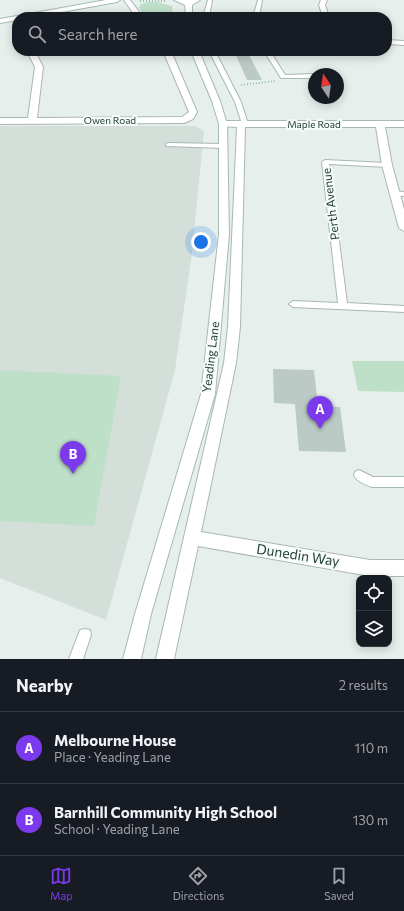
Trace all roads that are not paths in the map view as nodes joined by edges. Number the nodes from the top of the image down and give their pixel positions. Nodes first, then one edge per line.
1 (117, 0) edge
2 (127, 0) edge
3 (178, 0) edge
4 (197, 0) edge
5 (210, 0) edge
6 (260, 0) edge
7 (324, 0) edge
8 (188, 3) junction
9 (51, 12) edge
10 (136, 12) edge
11 (189, 12) edge
12 (207, 12) edge
13 (257, 12) edge
14 (324, 12) edge
15 (12, 19) edge
16 (0, 22) edge
17 (392, 42) edge
18 (404, 43) edge
19 (34, 56) edge
20 (169, 56) edge
21 (197, 56) edge
22 (215, 56) edge
23 (270, 56) edge
24 (308, 76) edge
25 (0, 121) edge
26 (32, 121) junction
27 (223, 124) junction
28 (243, 124) junction
29 (380, 124) junction
30 (404, 124) edge
31 (168, 144) dead end
32 (224, 146) junction
33 (388, 165) junction
34 (399, 194) edge
35 (404, 228) edge
36 (292, 304) dead end
37 (343, 306) junction
38 (404, 309) edge
39 (359, 475) dead end
40 (404, 482) edge
41 (192, 538) junction
42 (404, 568) edge
43 (85, 635) dead end
44 (76, 659) edge
45 (132, 659) edge
46 (165, 659) edge

1 - 9 street
2 - 10 street
3 - 8 street
4 - 8 street
5 - 12 lane
6 - 13 lane
7 - 14 street
8 - 11 street
15 - 16 street
17 - 18 street
19 - 26 street
20 - 26 street, Owen Road
21 - 27 street, Yeading Lane
22 - 28 lane
23 - 24 lane
25 - 26 street, Owen Road
27 - 28 street, Maple Road
27 - 32 street, Yeading Lane
28 - 29 street, Maple Road
28 - 41 street
29 - 30 street, Maple Road
29 - 33 street
31 - 32 lane
32 - 45 street, Yeading Lane
33 - 34 street
33 - 37 lane, Perth Avenue
34 - 35 street
36 - 37 lane
37 - 38 lane
39 - 40 lane
41 - 42 street, Dunedin Way
41 - 46 street
43 - 44 lane

